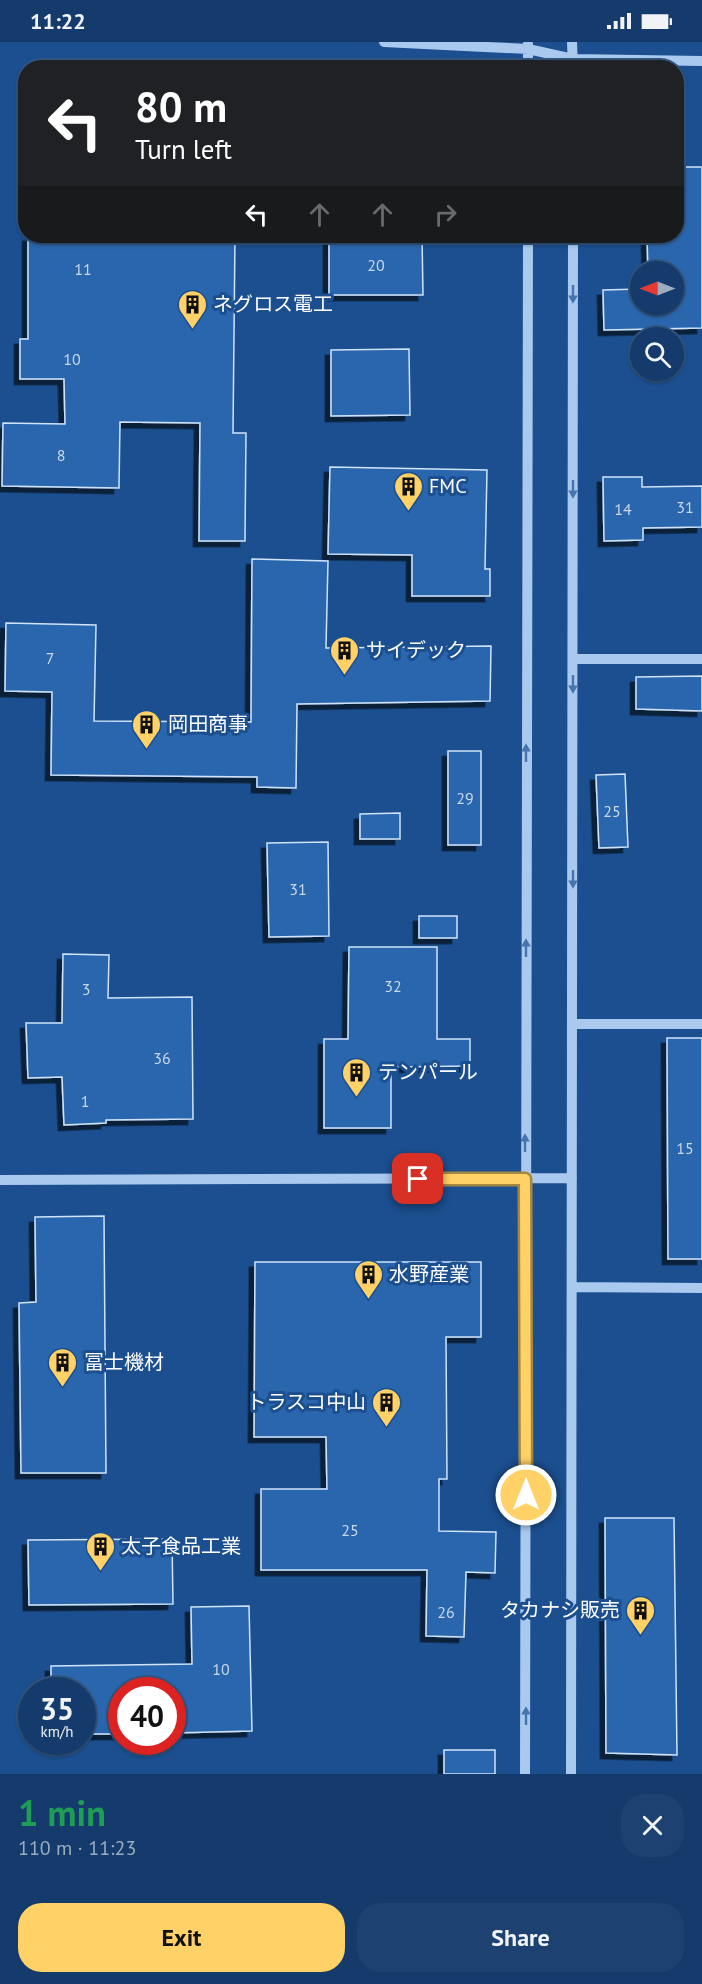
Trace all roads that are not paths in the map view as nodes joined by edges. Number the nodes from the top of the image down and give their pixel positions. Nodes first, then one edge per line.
1 (384, 42) edge
2 (572, 42) edge
3 (528, 46) edge
4 (565, 60) edge
5 (573, 60) edge
6 (684, 61) edge
7 (702, 61) edge
8 (528, 243) edge
9 (573, 243) edge
10 (573, 659) junction
11 (702, 659) edge
12 (573, 1024) junction
13 (702, 1024) edge
14 (572, 1178) junction
15 (525, 1179) junction
16 (0, 1180) edge
17 (572, 1287) junction
18 (702, 1288) edge
19 (525, 1774) edge
20 (571, 1774) edge

1 - 3 street
2 - 5 street
3 - 4 street
6 - 7 street
15 -> 8 street
9 -> 10 street
10 - 11 street
10 -> 12 street
12 - 13 street
12 - 14 street
14 - 15 street
14 - 17 street
15 - 16 street
19 -> 15 street
17 - 18 street
17 - 20 street

